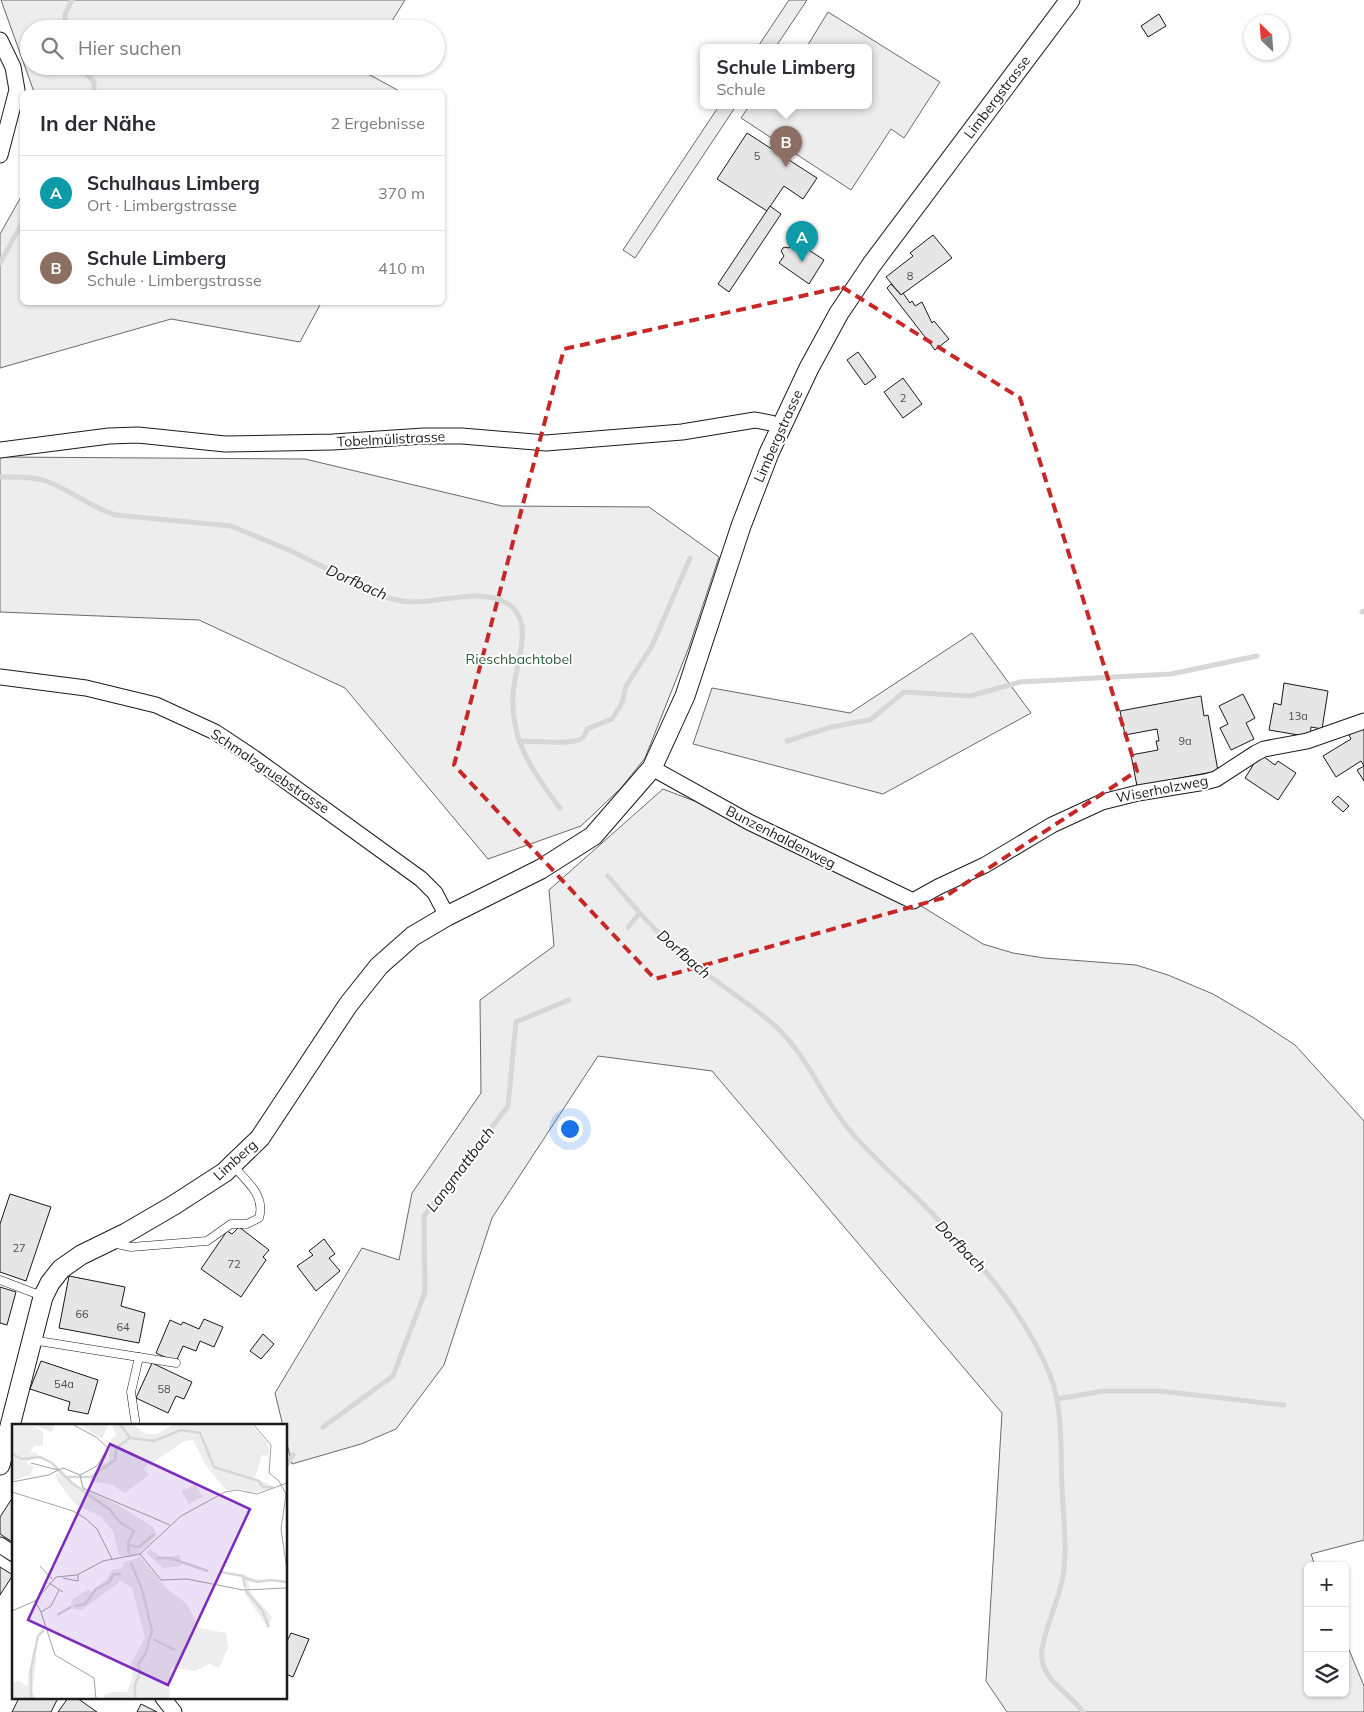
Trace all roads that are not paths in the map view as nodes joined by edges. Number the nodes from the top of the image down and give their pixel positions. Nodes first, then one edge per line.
1 (1070, 0) edge
2 (0, 40) edge
3 (0, 154) edge
4 (780, 427) junction
5 (0, 450) edge
6 (0, 677) edge
7 (1364, 721) edge
8 (652, 768) junction
9 (524, 878) joint
10 (913, 901) joint
11 (447, 916) junction
12 (232, 1166) junction
13 (108, 1242) junction
14 (0, 1280) edge
15 (43, 1297) junction
16 (32, 1340) junction
17 (139, 1357) junction
18 (176, 1363) dead end
19 (136, 1424) edge
20 (0, 1465) edge
21 (0, 1545) edge
22 (12, 1553) edge
23 (165, 1700) edge
24 (174, 1712) edge

1 - 4 street, Limbergstrasse
2 - 3 street
4 - 5 street, Tobelmülistrasse
4 - 8 street, Limbergstrasse
6 - 11 street, Schmalzgruebstrasse
7 - 10 street, Wiserholzweg
8 - 9 street, Limbergstrasse
8 - 10 street, Bunzenhaldenweg
9 - 11 street, Limberg
11 - 12 street, Limberg
12 - 13 street, Limberg
12 - 13 lane
13 - 15 street, Limberg
14 - 15 lane
15 - 16 street, Limberg
16 - 17 lane
16 - 20 street, Limberg
17 - 18 lane
17 - 19 lane
21 - 22 street
23 - 24 street

